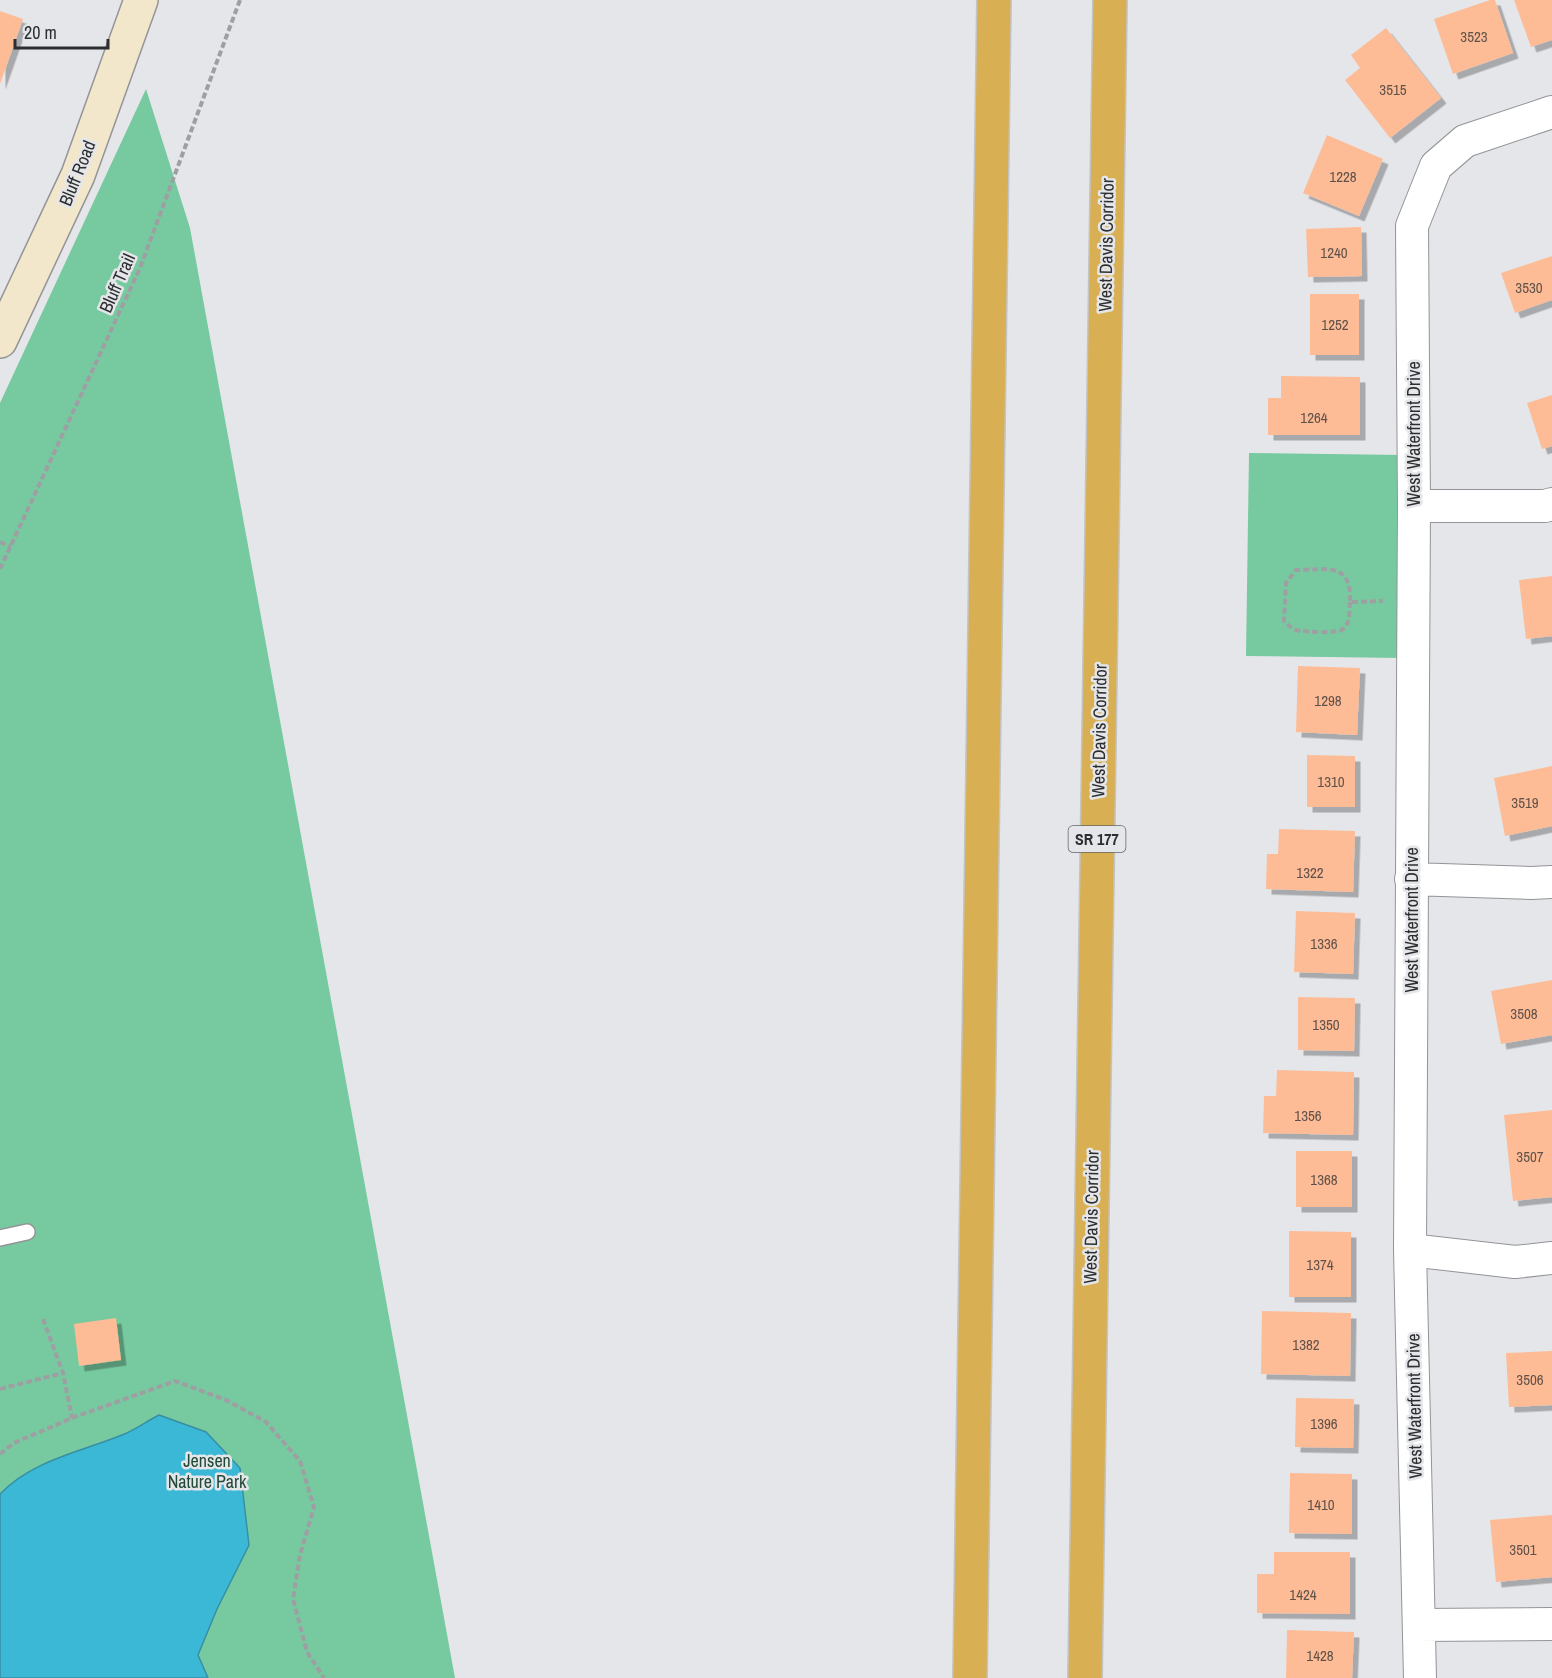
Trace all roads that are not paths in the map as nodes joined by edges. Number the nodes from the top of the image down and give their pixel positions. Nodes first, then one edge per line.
1 (141, 0) edge
2 (994, 0) edge
3 (1110, 0) edge
4 (1552, 112) edge
5 (9, 298) edge
6 (0, 341) edge
7 (1552, 504) edge
8 (1414, 506) junction
9 (1411, 879) junction
10 (1552, 882) edge
11 (27, 1232) dead end
12 (0, 1238) edge
13 (1410, 1250) junction
14 (1552, 1258) edge
15 (1552, 1624) edge
16 (1419, 1625) junction
17 (970, 1678) edge
18 (1084, 1678) edge
19 (1420, 1678) edge

1 - 5 main road, Bluff Road
2 - 17 highway
3 - 18 highway, West Davis Corridor / SR 177
4 - 8 street, West Waterfront Drive
5 - 6 main road, Bluff Road
7 - 8 street
8 - 9 street, West Waterfront Drive
9 - 10 street
9 - 13 street, West Waterfront Drive
11 - 12 lane
13 - 14 street
13 - 16 street, West Waterfront Drive
15 - 16 street
16 - 19 street, West Waterfront Drive

